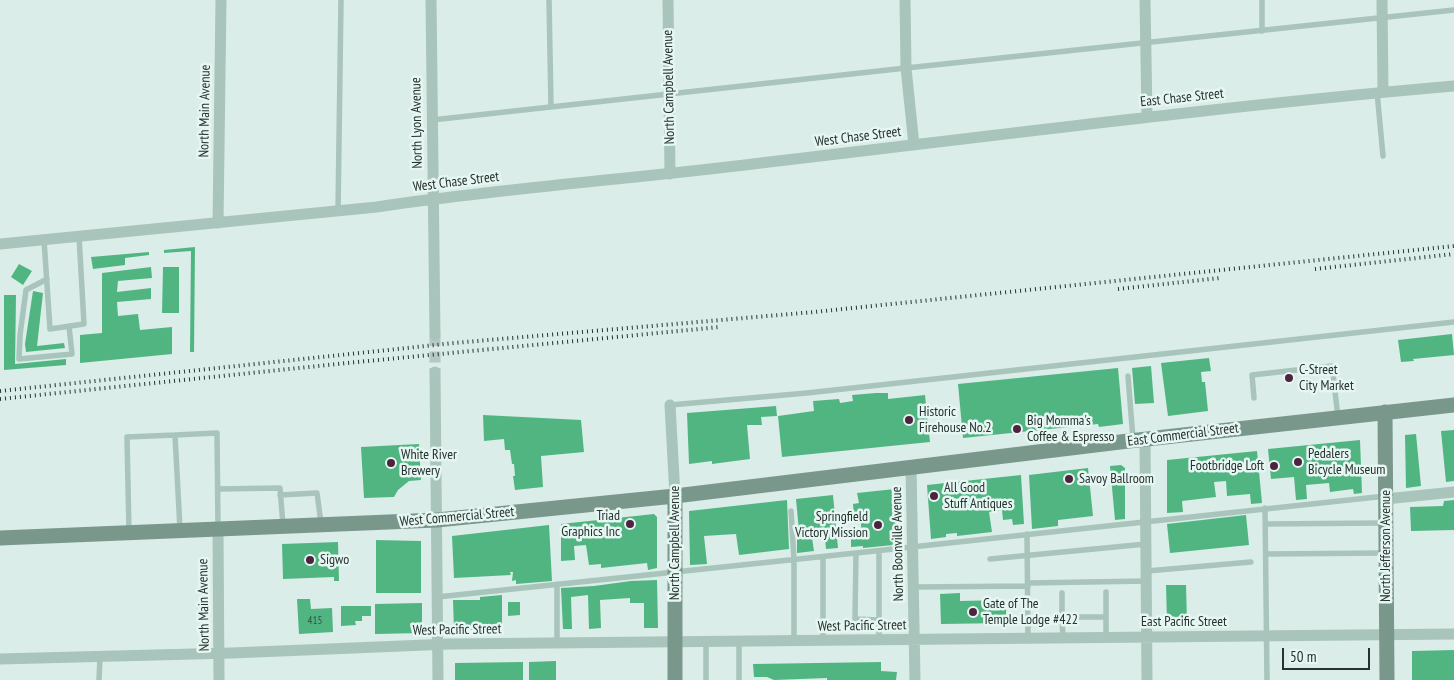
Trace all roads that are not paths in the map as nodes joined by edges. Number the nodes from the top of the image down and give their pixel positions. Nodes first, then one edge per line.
1 (221, 0) edge
2 (340, 0) edge
3 (431, 0) edge
4 (549, 0) edge
5 (668, 0) edge
6 (905, 0) edge
7 (1144, 0) edge
8 (1262, 0) edge
9 (1382, 0) edge
10 (1454, 10) edge
11 (1382, 18) junction
12 (1262, 31) junction
13 (1145, 43) junction
14 (906, 68) junction
15 (1454, 86) edge
16 (1380, 92) junction
17 (669, 93) junction
18 (551, 106) junction
19 (1147, 117) junction
20 (432, 120) junction
21 (914, 145) junction
22 (1383, 156) dead end
23 (670, 174) junction
24 (434, 199) junction
25 (338, 211) junction
26 (218, 223) junction
27 (79, 236) junction
28 (44, 240) junction
29 (0, 244) edge
30 (47, 279) junction
31 (1454, 322) edge
32 (70, 326) junction
33 (435, 335) tunnel mouth
34 (435, 372) tunnel mouth
35 (1128, 376) dead end
36 (1254, 398) dead end
37 (1454, 404) edge
38 (670, 405) joint
39 (1384, 412) junction
40 (1338, 417) junction
41 (175, 435) junction
42 (1139, 440) junction
43 (911, 467) junction
44 (218, 489) junction
45 (1454, 492) edge
46 (280, 495) junction
47 (675, 496) junction
48 (1386, 497) junction
49 (1265, 508) junction
50 (791, 511) dead end
51 (437, 520) junction
52 (1146, 521) junction
53 (1386, 523) junction
54 (1265, 524) junction
55 (321, 525) junction
56 (283, 527) junction
57 (218, 530) junction
58 (180, 532) junction
59 (129, 533) junction
60 (1027, 534) junction
61 (0, 538) edge
62 (1146, 544) junction
63 (913, 547) junction
64 (879, 550) junction
65 (856, 553) junction
66 (1386, 553) junction
67 (1266, 554) junction
68 (1028, 555) junction
69 (823, 557) junction
70 (990, 559) dead end
71 (794, 560) junction
72 (1251, 562) dead end
73 (675, 572) junction
74 (1147, 576) junction
75 (557, 584) junction
76 (1028, 584) junction
77 (914, 587) junction
78 (1106, 592) dead end
79 (1062, 593) dead end
80 (438, 596) junction
81 (1062, 617) junction
82 (1106, 617) junction
83 (879, 620) junction
84 (1454, 634) edge
85 (1266, 636) junction
86 (1387, 636) junction
87 (1063, 638) junction
88 (1106, 638) junction
89 (1147, 638) junction
90 (1028, 639) junction
91 (915, 640) junction
92 (823, 641) junction
93 (879, 641) junction
94 (706, 642) junction
95 (739, 642) junction
96 (794, 642) junction
97 (675, 643) junction
98 (557, 644) junction
99 (438, 645) junction
100 (220, 653) junction
101 (100, 656) junction
102 (0, 659) edge
103 (99, 680) edge
104 (219, 680) edge
105 (438, 680) edge
106 (675, 680) edge
107 (706, 680) edge
108 (739, 680) edge
109 (915, 680) edge
110 (1147, 680) edge
111 (1267, 680) edge
112 (1387, 680) edge

1 - 26 street, North Main Avenue
2 - 25 lane
3 - 20 street, North Lyon Avenue
4 - 18 lane
5 - 17 street, North Campbell Avenue
6 - 14 street
7 - 13 street
8 - 12 lane
9 - 11 street
10 - 11 lane
11 - 12 lane
11 - 16 street
12 - 13 lane
13 - 14 lane
13 - 19 street
14 - 17 lane
14 - 21 street
15 - 16 street, East Chase Street
16 - 19 street, East Chase Street
16 - 22 lane
17 - 18 lane
17 - 23 street, North Campbell Avenue
18 - 20 lane
19 - 21 street, East Chase Street
20 - 24 street, North Lyon Avenue
21 - 23 street, West Chase Street
23 - 24 street, West Chase Street
24 - 25 street, West Chase Street
24 - 33 street, North Lyon Avenue
25 - 26 street, West Chase Street
26 - 27 street, West Chase Street
27 - 28 street, West Chase Street
27 - 32 lane
28 - 29 street, West Chase Street
28 - 30 lane
30 - 32 lane
30 - 32 lane
31 - 38 lane
34 - 51 street
35 - 42 lane
36 - 40 lane
37 - 39 street, East Commercial Street
38 - 47 street, North Campbell Avenue
39 - 40 street, East Commercial Street
39 - 48 street, North Jefferson Avenue
40 - 42 street, East Commercial Street
41 - 44 lane
41 - 58 lane
41 - 59 lane
42 - 43 street, East Commercial Street
42 - 52 street
43 - 47 street, West Commercial Street
43 - 63 street, North Boonville Avenue
44 - 46 lane
44 - 57 lane
45 - 48 street
46 - 55 lane
46 - 56 lane
47 - 51 street, West Commercial Street
47 - 73 street, North Campbell Avenue
48 - 49 lane
48 - 53 street, North Jefferson Avenue
49 - 52 lane
49 - 54 lane
50 - 71 lane
51 - 55 street, West Commercial Street
51 - 80 street
52 - 60 lane
52 - 62 street
53 - 54 lane
53 - 66 street, North Jefferson Avenue
54 - 67 lane
55 - 56 street, West Commercial Street
56 - 57 street, West Commercial Street
57 - 58 street, West Commercial Street
57 - 100 street, North Main Avenue
58 - 59 street, West Commercial Street
59 - 61 street, West Commercial Street
60 - 63 lane
60 - 68 lane
62 - 68 lane
62 - 74 street
63 - 64 lane
63 - 77 street, North Boonville Avenue
64 - 65 lane
64 - 83 lane
65 - 69 lane
65 - 83 lane
66 - 67 lane
66 - 86 street, North Jefferson Avenue
67 - 85 lane
68 - 70 lane
68 - 76 lane
69 - 71 lane
69 - 92 lane
71 - 73 lane
71 - 96 lane
72 - 74 lane
73 - 75 lane
73 - 97 street, North Campbell Avenue
74 - 76 lane
74 - 89 street
75 - 80 lane
75 - 98 lane
76 - 77 lane
76 - 90 lane
77 - 91 street, North Boonville Avenue
78 - 82 lane
79 - 81 lane
80 - 99 street
81 - 82 lane
81 - 87 lane
82 - 88 lane
83 - 93 lane
84 - 86 street, East Pacific Street
85 - 86 street, East Pacific Street
85 - 89 street, East Pacific Street
85 - 111 lane
86 - 112 street, North Jefferson Avenue
87 - 88 street, East Pacific Street
87 - 90 street, East Pacific Street
88 - 89 street, East Pacific Street
89 - 110 street
90 - 91 street, East Pacific Street
91 - 93 street, West Pacific Street
91 - 109 street, North Boonville Avenue
92 - 93 street, West Pacific Street
92 - 96 street, West Pacific Street
94 - 95 street, West Pacific Street
94 - 97 street, West Pacific Street
94 - 107 lane
95 - 96 street, West Pacific Street
95 - 108 lane
97 - 98 street, West Pacific Street
97 - 106 street, North Campbell Avenue
98 - 99 street, West Pacific Street
99 - 100 street, West Pacific Street
99 - 105 street
100 - 101 street, West Pacific Street
100 - 104 street, North Main Avenue
101 - 102 street, West Pacific Street
101 - 103 lane

